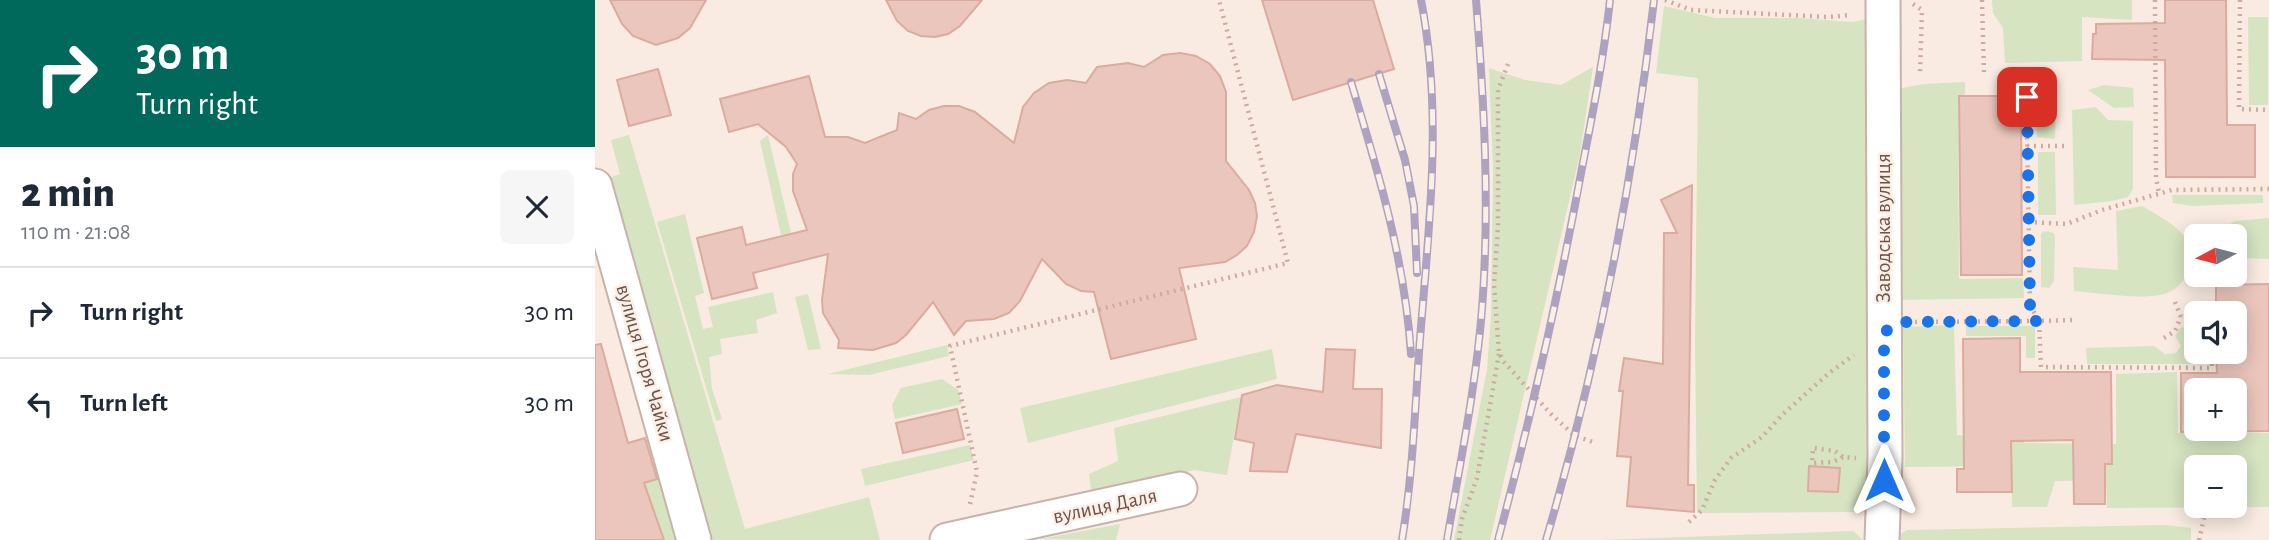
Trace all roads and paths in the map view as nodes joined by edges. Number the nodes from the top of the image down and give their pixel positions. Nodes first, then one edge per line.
1 (1220, 0) edge
2 (1652, 0) edge
3 (1658, 0) edge
4 (1665, 0) edge
5 (1982, 0) edge
6 (2155, 0) edge
7 (2241, 0) edge
8 (1891, 4) edge
9 (1508, 64) dead end
10 (1984, 73) dead end
11 (2026, 73) dead end
12 (1920, 75) dead end
13 (2269, 110) edge
14 (2027, 146) junction
15 (2065, 146) dead end
16 (595, 186) edge
17 (2269, 189) edge
18 (2159, 193) junction
19 (2028, 222) junction
20 (2175, 302) dead end
21 (2181, 317) junction
22 (2184, 317) edge
23 (2072, 320) dead end
24 (2039, 321) junction
25 (1884, 332) junction
26 (2164, 338) dead end
27 (1499, 353) junction
28 (2212, 364) edge
29 (1596, 443) dead end
30 (1843, 457) junction
31 (1885, 458) junction
32 (1180, 489) dead end
33 (2204, 518) dead end
34 (1689, 522) dead end
35 (956, 538) edge
36 (694, 540) edge
37 (1459, 540) edge
38 (1882, 540) edge
39 (2199, 540) edge

1 - 35 path
2 - 3 path
4 - 8 path
5 - 10 path
6 - 18 path
7 - 13 path
8 - 12 path
8 - 25 street, Заводська вулиця
9 - 27 path
11 - 14 path
14 - 15 path
14 - 19 path
16 - 36 street, вулиця Ігоря Чайки
17 - 18 path
18 - 19 path
19 - 24 path
20 - 21 path
21 - 22 path
21 - 26 path
23 - 24 path
24 - 25 path
24 - 28 path
25 - 31 street, Заводська вулиця
25 - 34 path
27 - 29 path
27 - 37 path
30 - 30 path
30 - 31 path
31 - 38 street, Заводська вулиця
32 - 35 street, вулиця Даля
33 - 39 path

